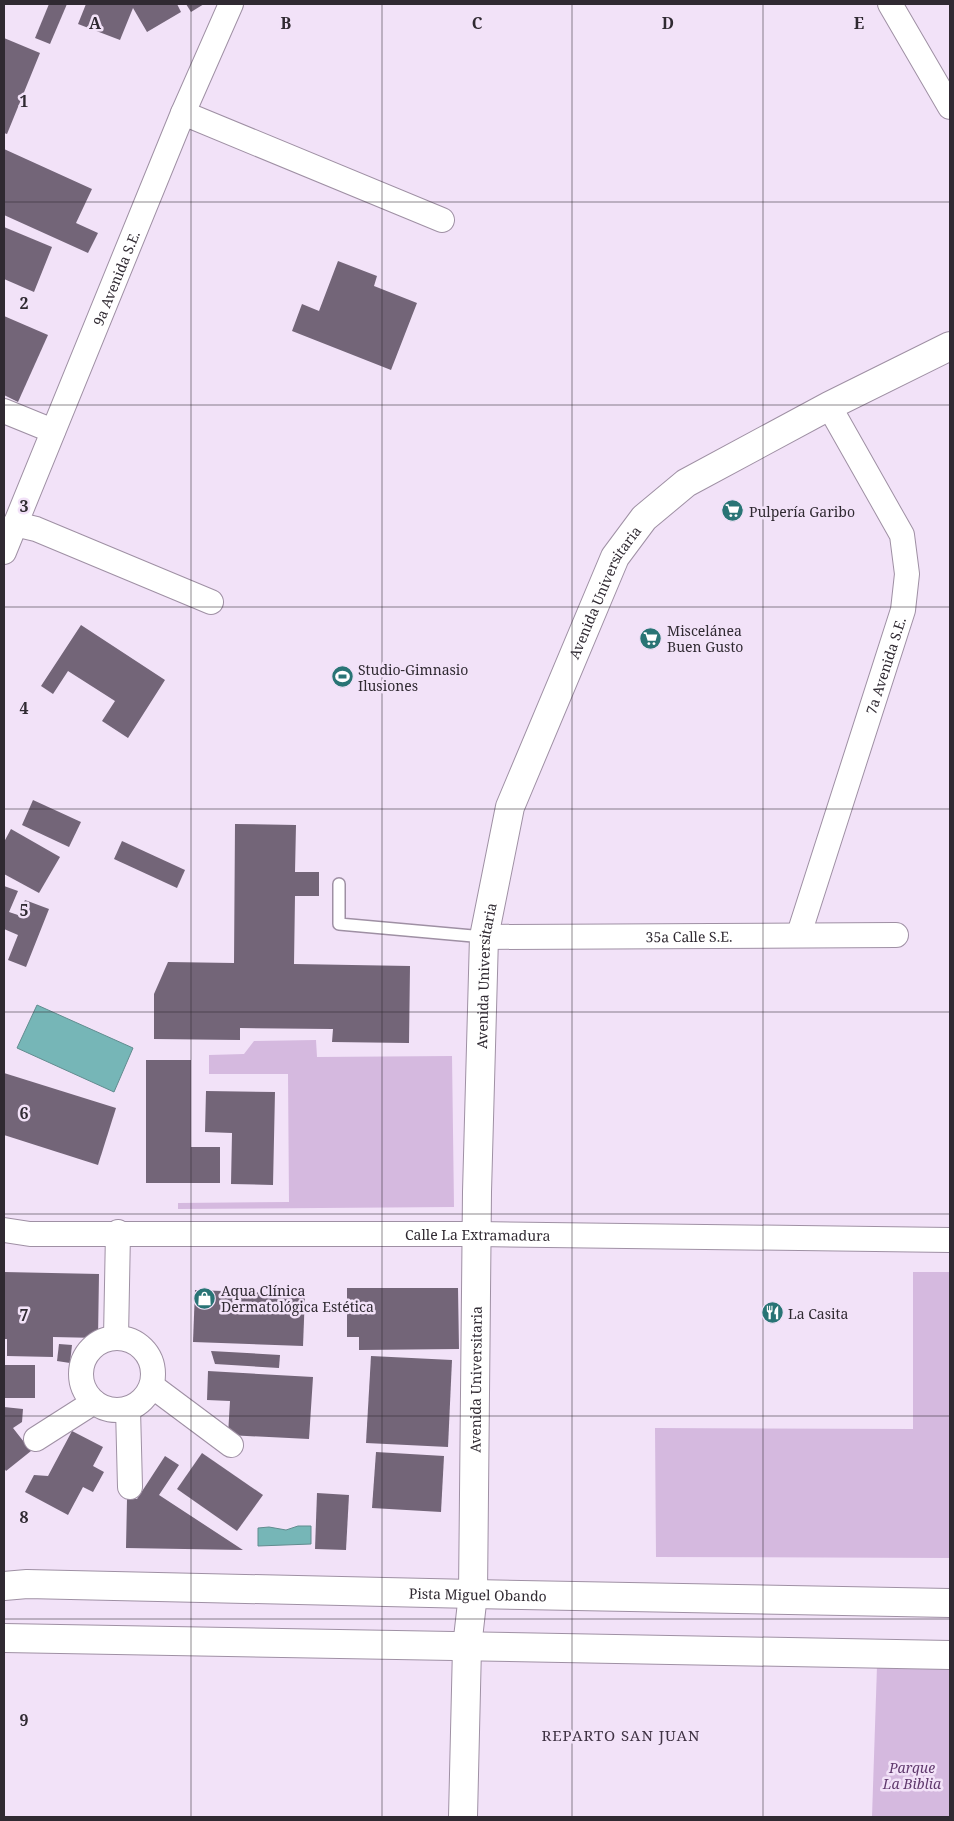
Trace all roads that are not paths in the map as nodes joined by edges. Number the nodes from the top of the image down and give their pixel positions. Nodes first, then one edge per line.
1 (231, 4) edge
2 (890, 4) edge
3 (950, 107) edge
4 (182, 113) junction
5 (442, 220) dead end
6 (950, 346) edge
7 (829, 406) junction
8 (4, 411) edge
9 (53, 431) junction
10 (15, 524) junction
11 (4, 552) edge
12 (210, 602) dead end
13 (339, 884) dead end
14 (799, 934) junction
15 (896, 935) dead end
16 (484, 937) junction
17 (4, 1230) edge
18 (118, 1232) junction
19 (477, 1234) junction
20 (950, 1240) edge
21 (116, 1338) junction
22 (152, 1386) junction
23 (94, 1402) junction
24 (128, 1409) junction
25 (36, 1439) dead end
26 (231, 1445) dead end
27 (130, 1487) dead end
28 (4, 1586) edge
29 (473, 1594) junction
30 (950, 1603) edge
31 (4, 1638) edge
32 (467, 1647) junction
33 (950, 1655) edge
34 (463, 1817) edge

1 - 4 street, 9a Avenida S.E.
2 - 3 street
4 - 5 street
4 - 9 street, 9a Avenida S.E.
6 - 7 main road, Avenida Universitaria
7 - 14 street, 7a Avenida S.E.
7 - 16 main road, Avenida Universitaria
8 - 9 street
9 - 10 street, 9a Avenida S.E.
10 - 11 street, 9a Avenida S.E.
10 - 12 street
13 - 16 lane
14 - 15 street, 35a Calle S.E.
14 - 16 street, 35a Calle S.E.
16 - 19 main road, Avenida Universitaria
17 - 18 street, Calle La Extramadura
18 - 19 street, Calle La Extramadura
18 - 21 street
19 - 20 street, Calle La Extramadura
19 - 29 main road, Avenida Universitaria
21 - 22 street
21 - 23 street
22 - 24 street
22 - 26 street
23 - 24 street
23 - 25 street
24 - 27 street
28 - 29 main road, Pista Miguel Obando
29 - 30 main road, Pista Miguel Obando
29 - 32 main road, Avenida Universitaria
31 - 32 main road
32 - 33 main road
32 - 34 main road, Avenida Universitaria

